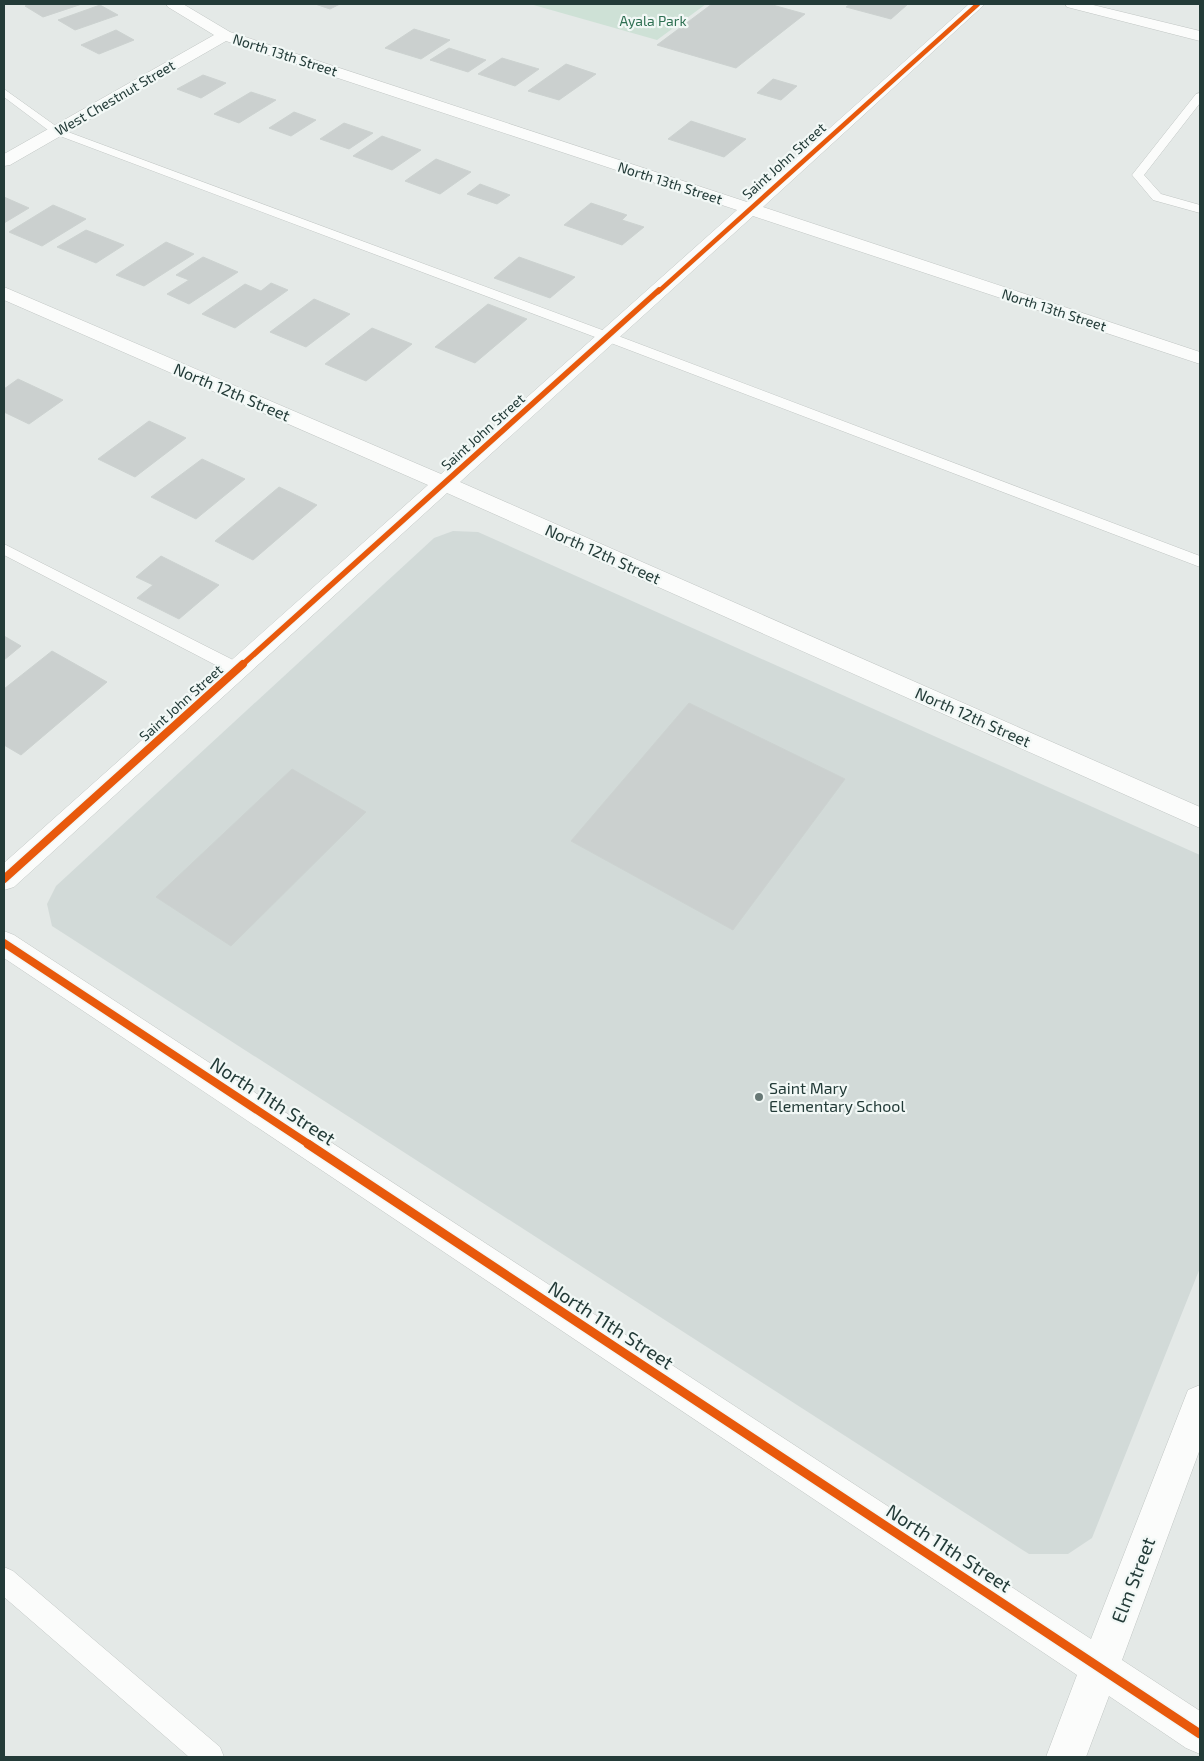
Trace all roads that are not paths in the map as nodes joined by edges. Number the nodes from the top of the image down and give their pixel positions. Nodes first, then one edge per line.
1 (173, 4) edge
2 (978, 4) edge
3 (1072, 4) edge
4 (225, 35) junction
5 (1200, 36) edge
6 (4, 92) edge
7 (1200, 96) edge
8 (56, 131) junction
9 (4, 161) edge
10 (749, 209) junction
11 (1200, 209) edge
12 (4, 293) edge
13 (608, 337) junction
14 (1200, 358) edge
15 (445, 484) junction
16 (4, 550) edge
17 (1200, 562) edge
18 (237, 670) junction
19 (1200, 818) edge
20 (4, 879) edge
21 (4, 943) edge
22 (1200, 1402) edge
23 (4, 1580) edge
24 (1100, 1668) junction
25 (1200, 1734) edge
26 (210, 1757) edge
27 (1066, 1757) edge

1 - 4 street, North 13th Street
2 - 10 street, Saint John Street
3 - 5 street
4 - 8 street, West Chestnut Street
4 - 10 street, North 13th Street
6 - 8 lane
7 - 11 lane
8 - 9 street, West Chestnut Street
8 - 13 lane
10 - 13 street, Saint John Street
10 - 14 street, North 13th Street
12 - 15 street, North 12th Street
13 - 15 street, Saint John Street
13 - 17 lane
15 - 18 street, Saint John Street
15 - 19 street, North 12th Street
16 - 18 lane
18 - 20 street, Saint John Street
21 - 24 street, North 11th Street
22 - 24 street, Elm Street
23 - 26 lane
24 - 25 street, North 11th Street
24 - 27 street, Elm Street

